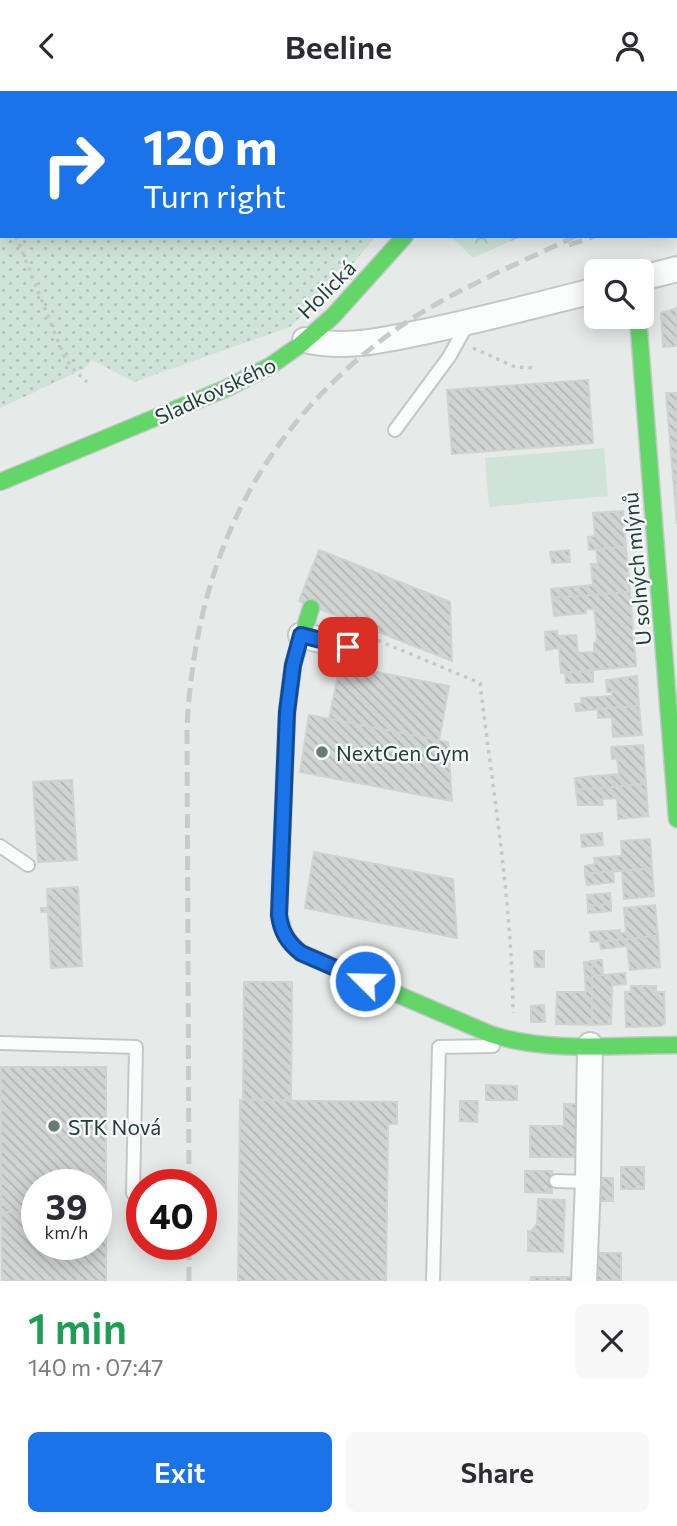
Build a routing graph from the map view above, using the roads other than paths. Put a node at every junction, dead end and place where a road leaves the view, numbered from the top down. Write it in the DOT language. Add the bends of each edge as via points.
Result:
graph roads {
  1 [pos="397,239"];
  2 [pos="677,269"];
  3 [pos="654,275"];
  4 [pos="584,294"];
  5 [pos="639,329"];
  6 [pos="463,332"];
  7 [pos="305,340"];
  8 [pos="395,430"];
  9 [pos="0,482"];
  10 [pos="311,608"];
  11 [pos="301,635"];
  12 [pos="353,640"];
  13 [pos="677,818"];
  14 [pos="0,846"];
  15 [pos="28,865"];
  16 [pos="514,1042"];
  17 [pos="0,1043"];
  18 [pos="590,1045"];
  19 [pos="677,1045"];
  20 [pos="134,1169"];
  21 [pos="556,1181"];
  22 [pos="589,1182"];
  23 [pos="433,1281"];
  24 [pos="584,1281"];
  1 -- 7 [label="street, Holická" via="354,292"];
  2 -- 3 [label="street"];
  4 -- 6 [label="street"];
  5 -- 13 [label="street, U solných mlýnů"];
  6 -- 7 [label="street" via="351,345"];
  6 -- 8 [label="lane"];
  7 -- 9 [label="street, Sladkovského" via="285,357 227,389"];
  10 -- 11 [label="street"];
  11 -- 12 [label="street"];
  11 -- 16 [label="street" via="290,685 285,745 279,898 284,935 309,957"];
  14 -- 15 [label="lane"];
  16 -- 18 [label="street"];
  16 -- 23 [label="lane" via="439,1047"];
  17 -- 20 [label="lane" via="136,1047"];
  18 -- 19 [label="street"];
  18 -- 22 [label="street"];
  21 -- 22 [label="lane"];
  22 -- 24 [label="street"];
}
